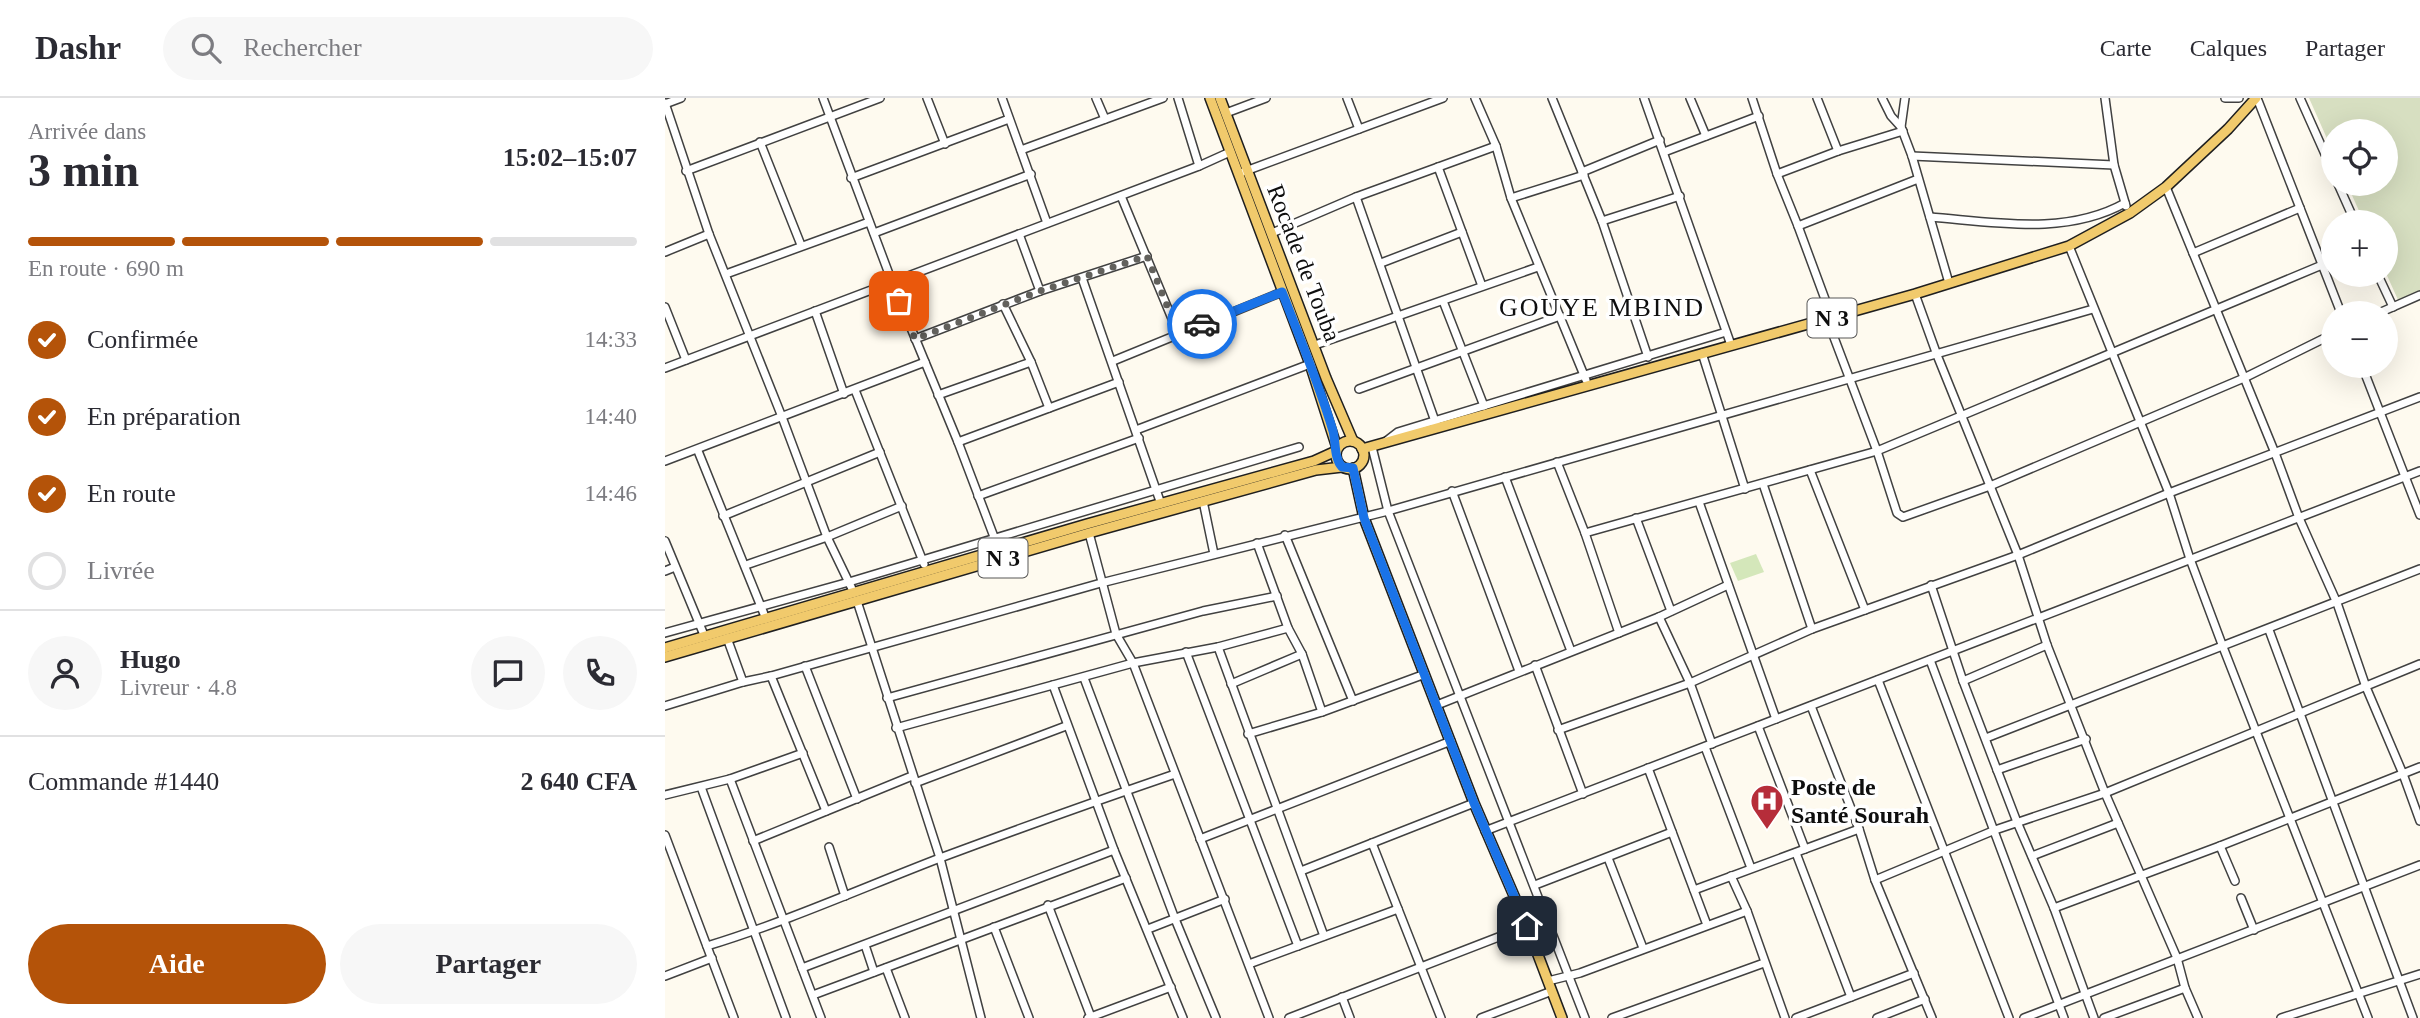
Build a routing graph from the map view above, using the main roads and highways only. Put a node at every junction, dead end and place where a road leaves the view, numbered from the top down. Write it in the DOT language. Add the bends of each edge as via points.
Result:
graph roads {
  1 [pos="1210,98"];
  2 [pos="1220,98"];
  3 [pos="2256,98"];
  4 [pos="1243,172"];
  5 [pos="1353,441"];
  6 [pos="1337,449"];
  7 [pos="1362,449"];
  8 [pos="1342,467"];
  9 [pos="1353,468"];
  10 [pos="855,597"];
  11 [pos="665,648"];
  12 [pos="665,657"];
  13 [pos="1562,1018"];
  1 -- 4 [label="main road, Rocade de Touba" via="1230,152"];
  2 -- 4 [label="main road, Rocade de Touba"];
  3 -- 7 [label="main road, N 3" via="2166,187 2130,213 2069,246 1915,295 1586,381"];
  4 -- 5 [label="main road, Rocade de Touba" via="1272,233"];
  4 -- 6 [label="main road, Rocade de Touba"];
  5 -- 6 [label="main road"];
  5 -- 7 [label="main road"];
  6 -- 8 [label="main road"];
  6 -- 10 [label="main road, N 3" via="1314,461 999,550"];
  7 -- 9 [label="main road" via="1362,461"];
  8 -- 9 [label="main road"];
  8 -- 10 [label="main road, N 3" via="1316,470"];
  9 -- 13 [label="main road" via="1364,518"];
  10 -- 11 [label="main road, N 3"];
  10 -- 12 [label="main road, N 3"];
}
